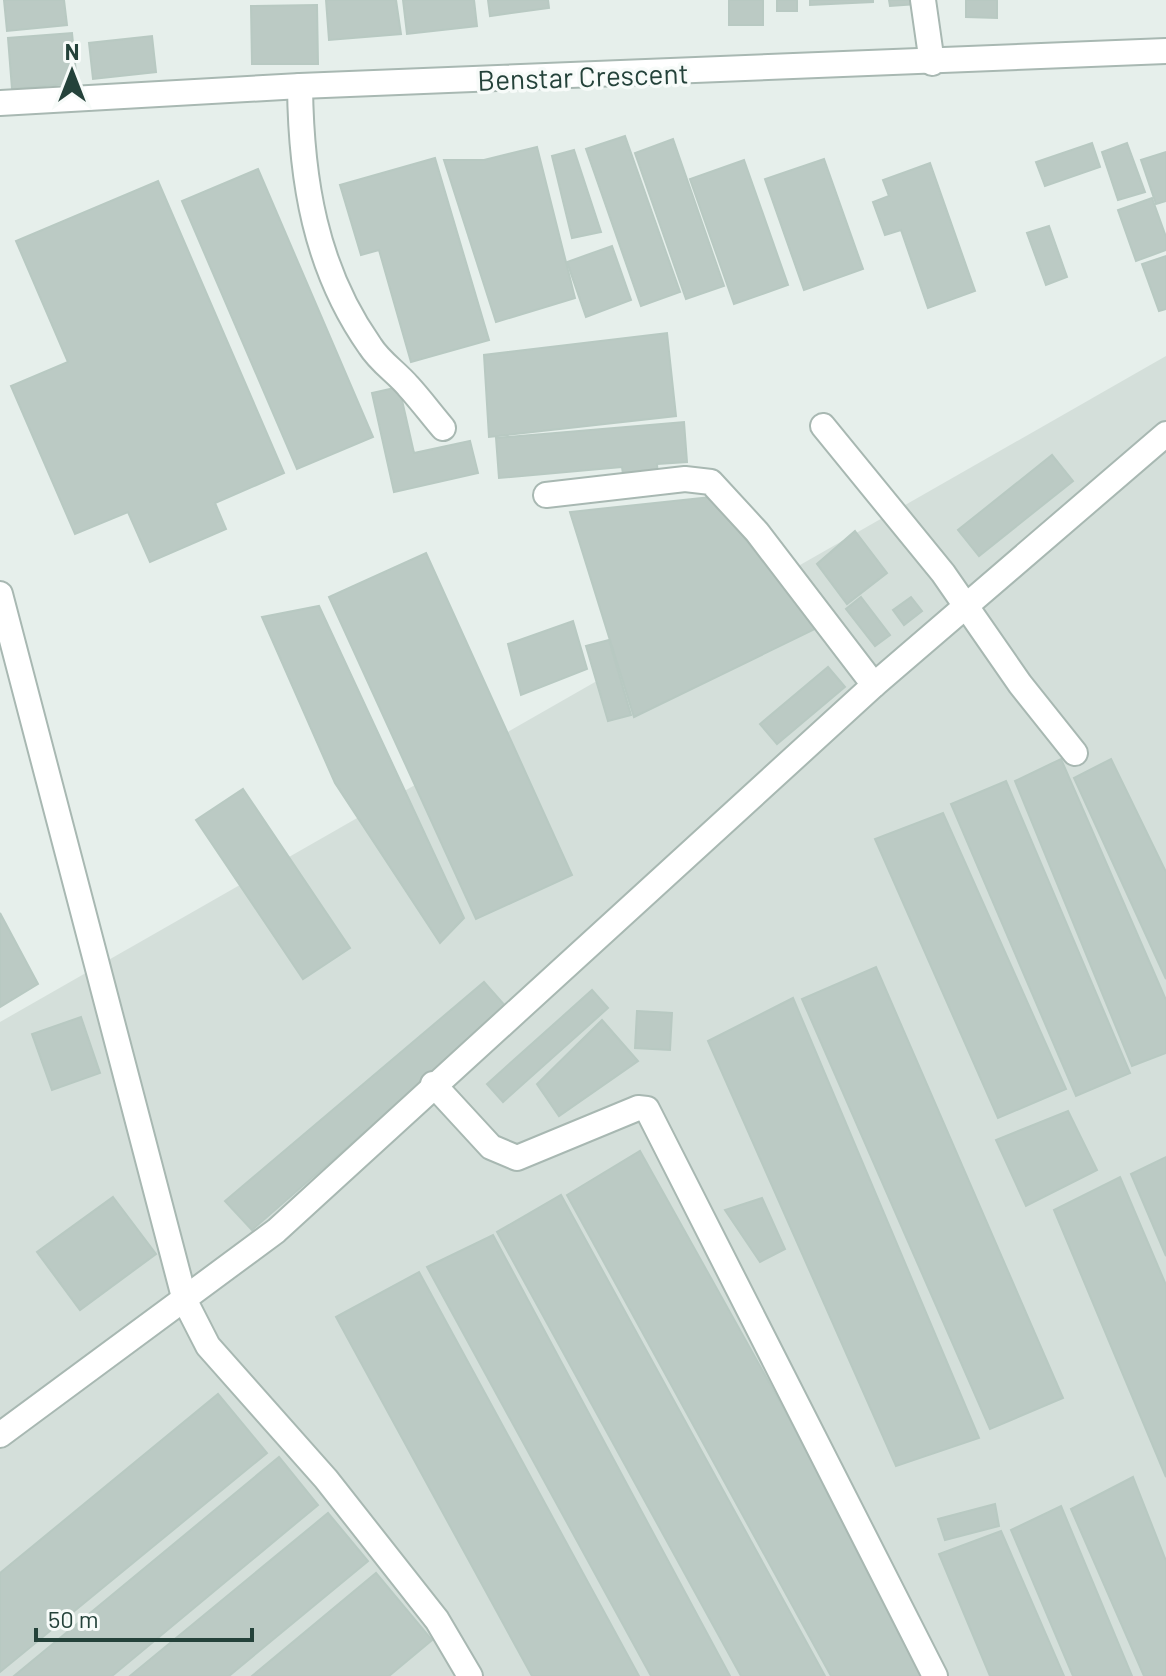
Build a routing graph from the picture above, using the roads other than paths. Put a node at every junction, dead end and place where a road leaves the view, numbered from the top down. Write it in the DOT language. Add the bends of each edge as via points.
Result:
graph roads {
  1 [pos="923,0"];
  2 [pos="1166,51"];
  3 [pos="932,63"];
  4 [pos="300,86"];
  5 [pos="0,103"];
  6 [pos="823,426"];
  7 [pos="443,428"];
  8 [pos="1166,434"];
  9 [pos="546,495"];
  10 [pos="0,594"];
  11 [pos="968,606"];
  12 [pos="874,685"];
  13 [pos="1075,753"];
  14 [pos="433,1084"];
  15 [pos="185,1301"];
  16 [pos="0,1435"];
  17 [pos="470,1676"];
  18 [pos="935,1676"];
  1 -- 3 [label="street"];
  2 -- 3 [label="street, Benstar Crescent"];
  3 -- 4 [label="street, Benstar Crescent"];
  4 -- 5 [label="street, Benstar Crescent"];
  4 -- 7 [label="street" via="301,140 318,243 339,296 371,348"];
  6 -- 11 [label="street"];
  8 -- 11 [label="street"];
  9 -- 12 [label="street" via="685,479 711,482 757,532"];
  10 -- 15 [label="street"];
  11 -- 12 [label="street"];
  11 -- 13 [label="street"];
  12 -- 14 [label="street"];
  14 -- 15 [label="street" via="276,1231"];
  14 -- 18 [label="street" via="491,1147 517,1158 638,1108 647,1109"];
  15 -- 16 [label="street"];
  15 -- 17 [label="street" via="208,1346 326,1479 437,1620"];
}
